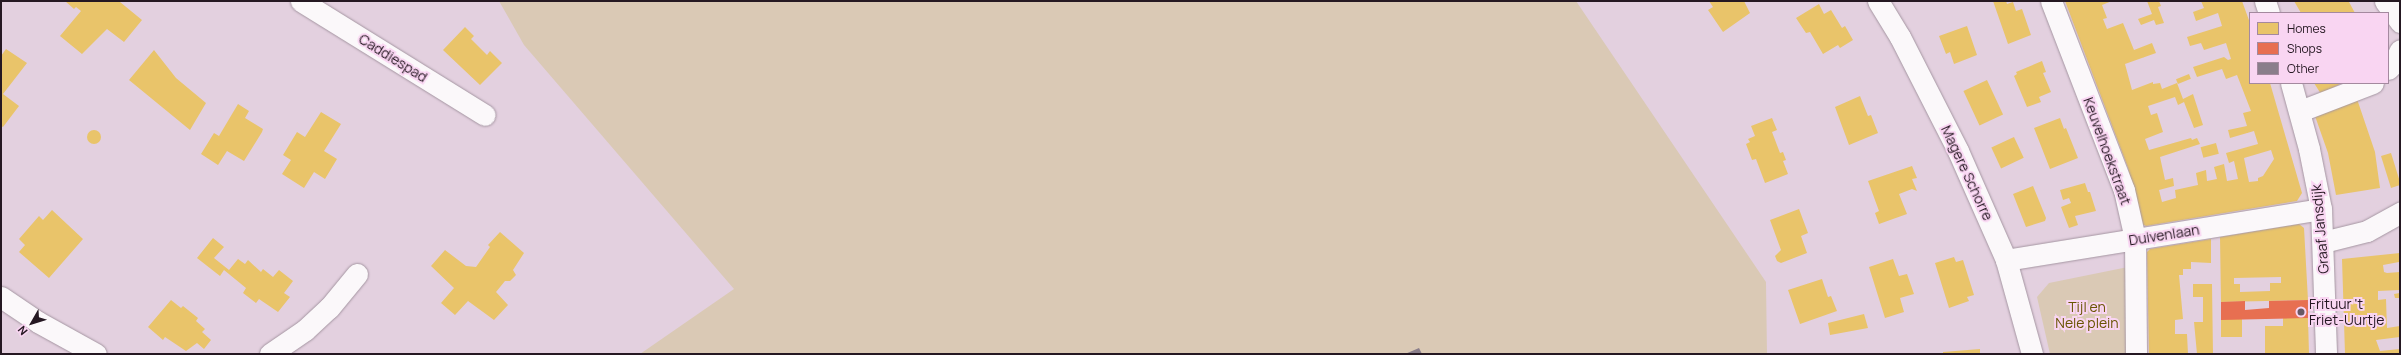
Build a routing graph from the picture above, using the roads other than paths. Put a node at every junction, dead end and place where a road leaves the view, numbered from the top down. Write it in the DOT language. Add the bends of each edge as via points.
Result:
graph roads {
  1 [pos="301,1"];
  2 [pos="1878,1"];
  3 [pos="2051,1"];
  4 [pos="2265,1"];
  5 [pos="2385,1"];
  6 [pos="2269,12"];
  7 [pos="2400,22"];
  8 [pos="2400,50"];
  9 [pos="2389,68"];
  10 [pos="2291,84"];
  11 [pos="2370,84"];
  12 [pos="2300,111"];
  13 [pos="485,115"];
  14 [pos="2321,210"];
  15 [pos="2400,213"];
  16 [pos="2135,239"];
  17 [pos="2323,242"];
  18 [pos="2006,260"];
  19 [pos="357,274"];
  20 [pos="1,297"];
  21 [pos="96,354"];
  22 [pos="270,354"];
  23 [pos="2032,354"];
  24 [pos="2136,354"];
  25 [pos="2326,354"];
  1 -- 13 [label="street, Caddiespad"];
  2 -- 18 [label="street, Magere Schorre" via="1900,37 1958,151"];
  3 -- 16 [label="street, Keuvelhoekstraat" via="2124,190"];
  4 -- 6 [label="street"];
  5 -- 7 [label="street"];
  8 -- 9 [label="street"];
  10 -- 12 [label="street, Graaf Jansdijk"];
  11 -- 12 [label="street"];
  12 -- 14 [label="street, Graaf Jansdijk"];
  14 -- 16 [label="street, Duivenlaan"];
  14 -- 17 [label="street, Graaf Jansdijk"];
  15 -- 17 [label="street" via="2367,231"];
  16 -- 18 [label="street, Duivenlaan"];
  16 -- 24 [label="street, Keuvelhoekstraat"];
  17 -- 25 [label="street, Graaf Jansdijk"];
  18 -- 23 [label="street, Magere Schorre"];
  19 -- 22 [label="street" via="330,308 305,330"];
  20 -- 21 [label="street" via="38,322"];
}
